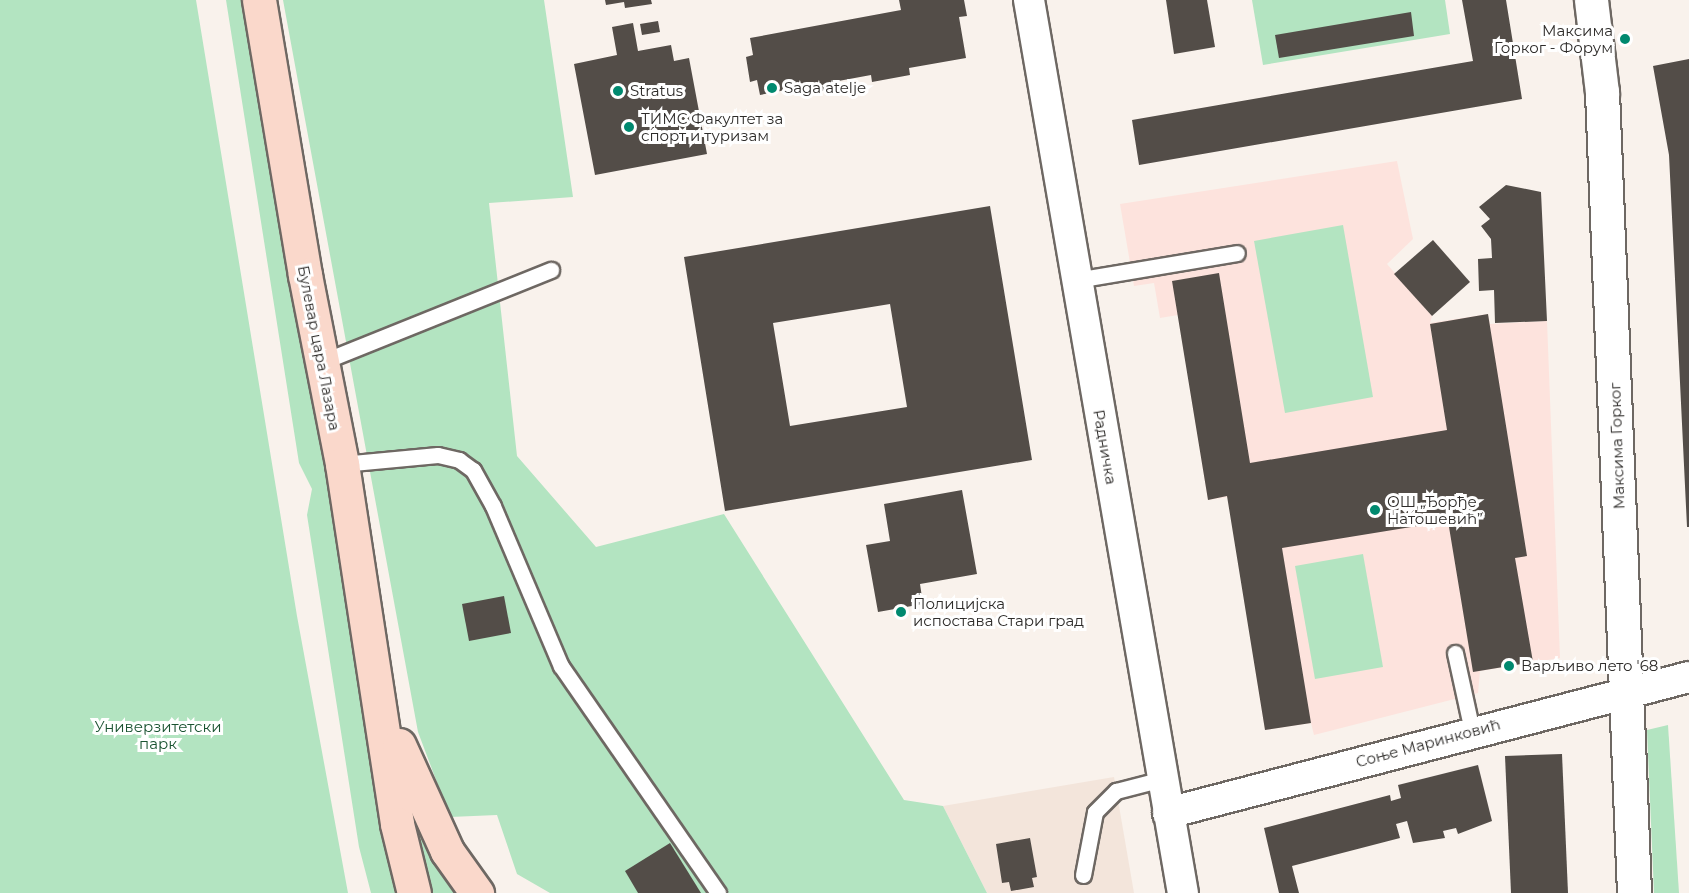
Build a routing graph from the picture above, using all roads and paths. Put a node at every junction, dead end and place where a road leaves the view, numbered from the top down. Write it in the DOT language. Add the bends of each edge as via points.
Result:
graph roads {
  1 [pos="259,0"];
  2 [pos="1029,0"];
  3 [pos="1591,0"];
  4 [pos="1237,254"];
  5 [pos="551,270"];
  6 [pos="1076,280"];
  7 [pos="322,362"];
  8 [pos="342,464"];
  9 [pos="1455,653"];
  10 [pos="1689,677"];
  11 [pos="1626,693"];
  12 [pos="380,696"];
  13 [pos="1472,731"];
  14 [pos="1162,779"];
  15 [pos="1167,813"];
  16 [pos="1083,875"];
  17 [pos="414,893"];
  18 [pos="477,893"];
  19 [pos="717,893"];
  20 [pos="1183,893"];
  21 [pos="1634,893"];
  1 -- 7 [label="main road, Булевар цара Лазара"];
  2 -- 6 [label="street, Радничка"];
  3 -- 11 [label="street, Максима Горког" via="1602,92"];
  4 -- 6 [label="lane"];
  5 -- 7 [label="lane"];
  6 -- 14 [label="street, Радничка"];
  7 -- 8 [label="main road, Булевар цара Лазара"];
  8 -- 12 [label="main road, Булевар цара Лазара"];
  8 -- 19 [label="lane" via="438,454 459,460 473,470 493,506 561,666"];
  9 -- 13 [label="lane"];
  10 -- 11 [label="street, Соње Маринковић"];
  11 -- 13 [label="street, Соње Маринковић"];
  11 -- 21 [label="street, Максима Горког"];
  12 -- 17 [label="main road, Булевар цара Лазара" via="398,824"];
  12 -- 18 [label="main road, Булевар цара Лазара" via="438,834"];
  13 -- 15 [label="street, Соње Маринковић"];
  14 -- 15 [label="street, Радничка"];
  14 -- 16 [label="lane" via="1116,791 1095,812"];
  15 -- 20 [label="street, Радничка"];
}
